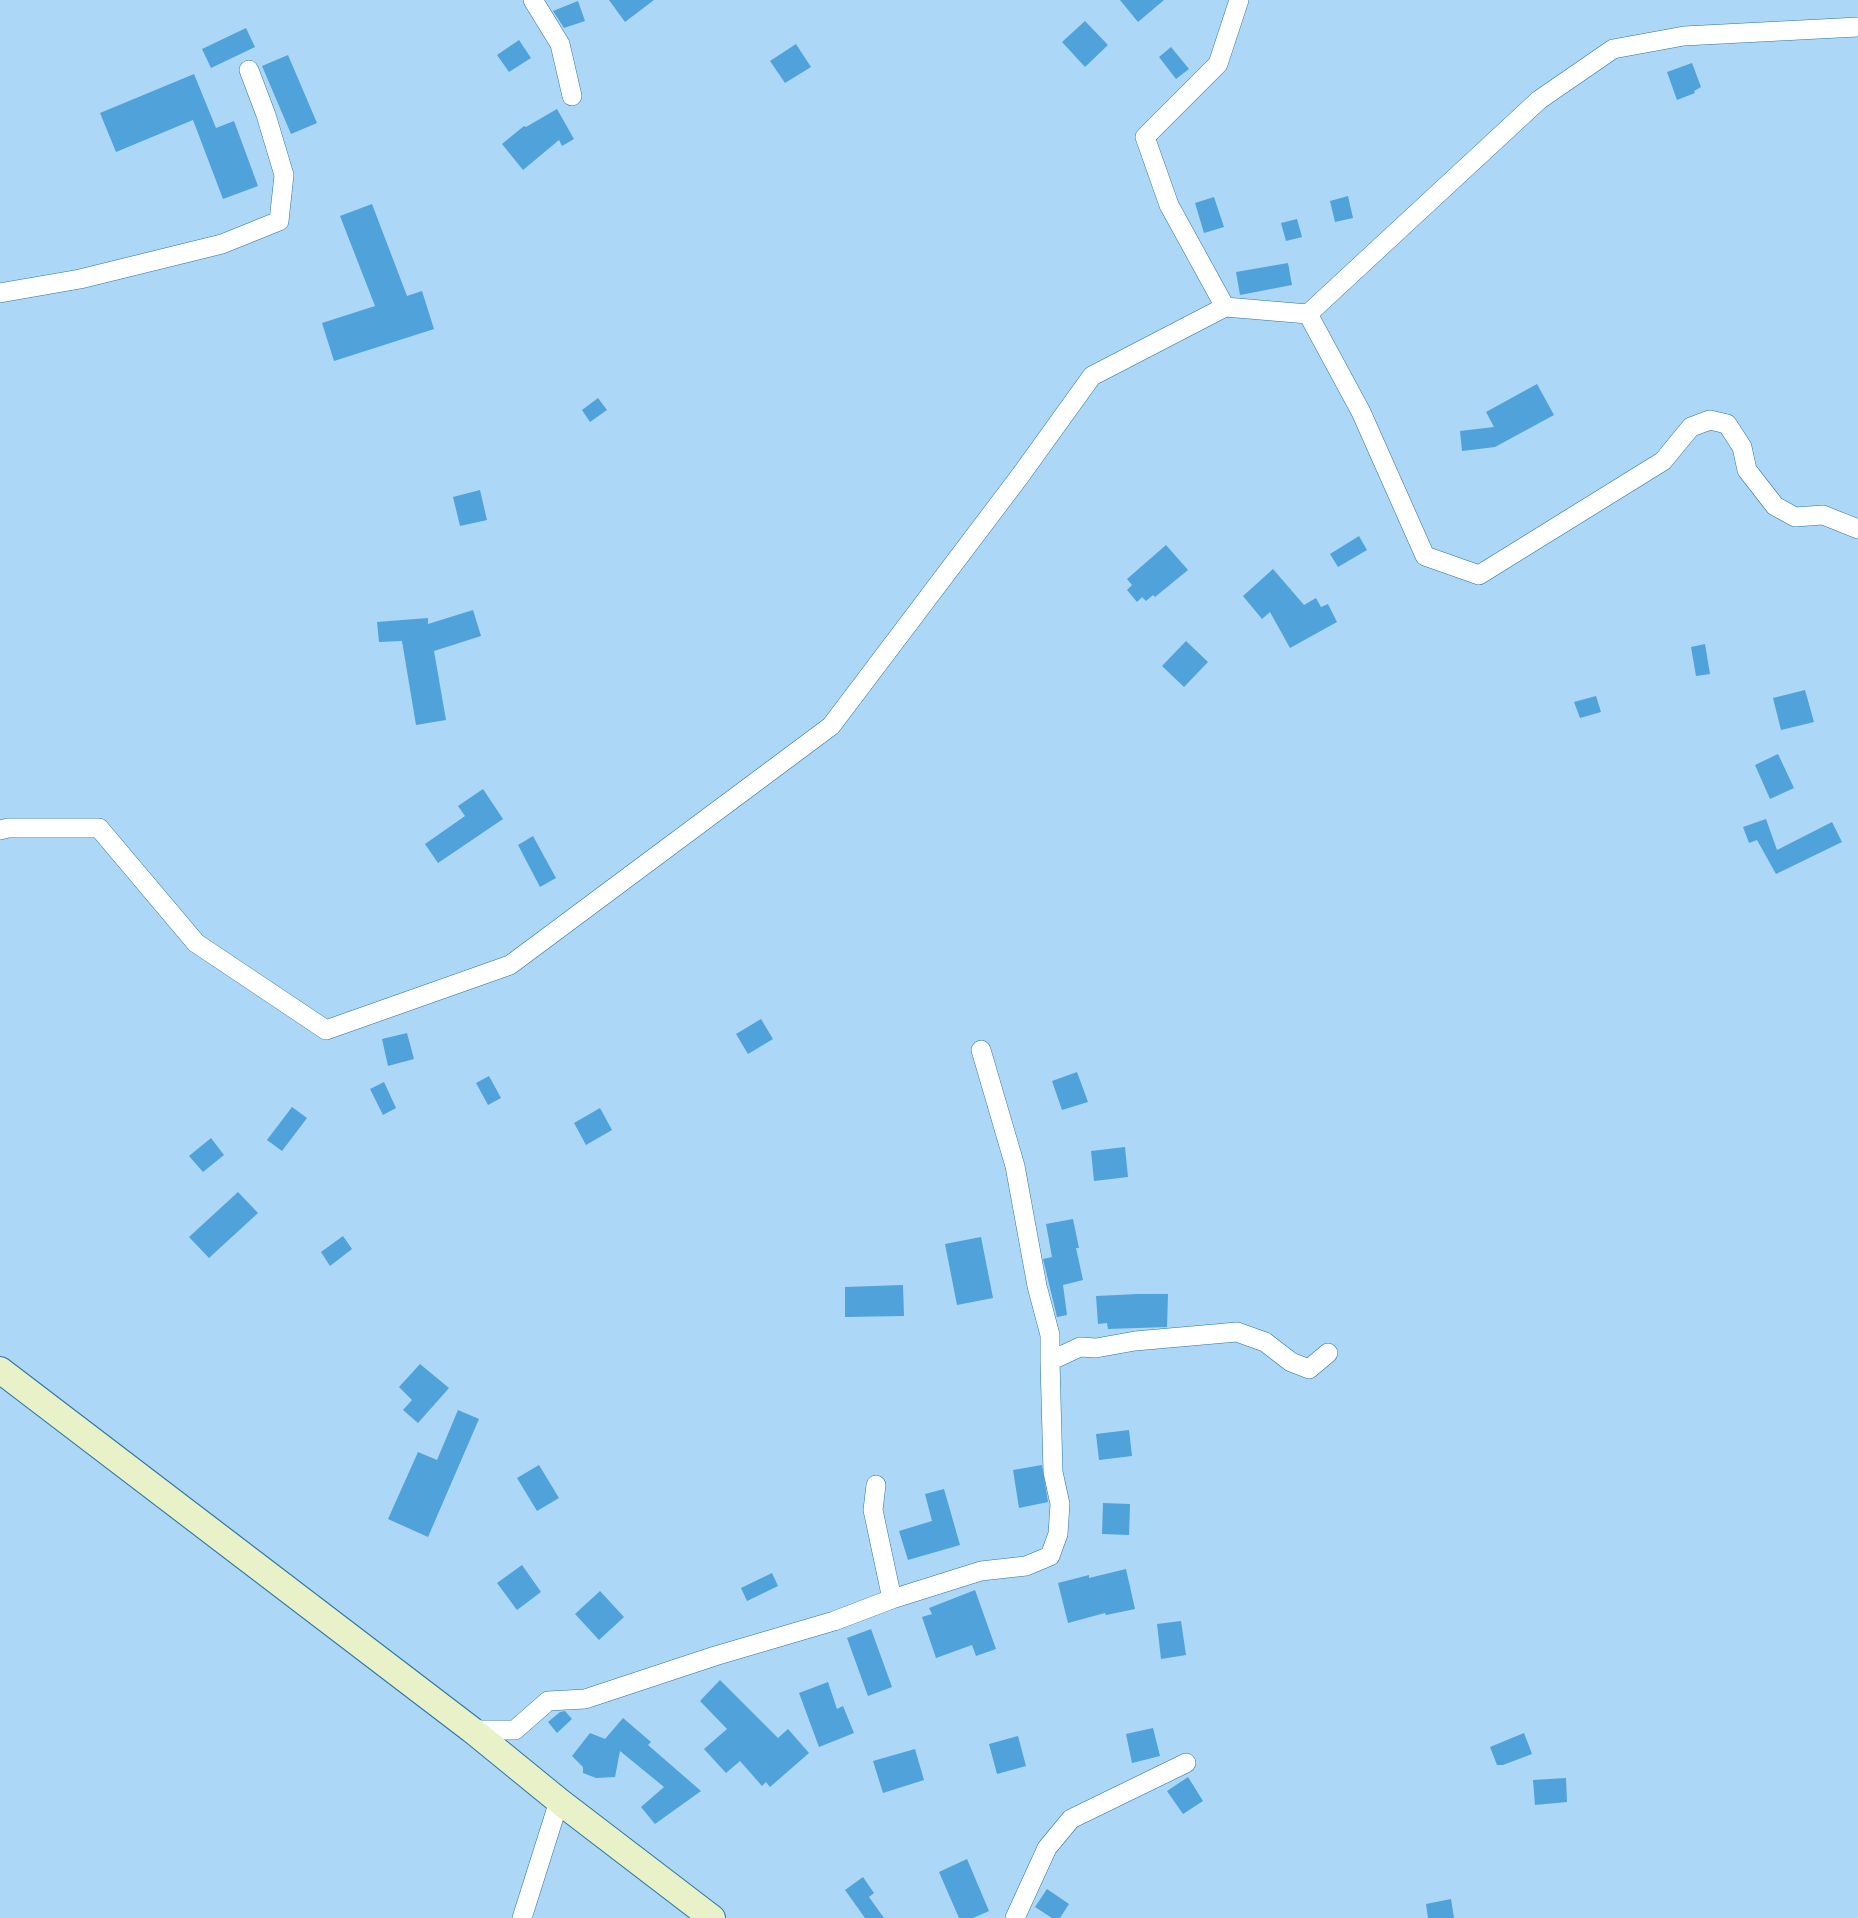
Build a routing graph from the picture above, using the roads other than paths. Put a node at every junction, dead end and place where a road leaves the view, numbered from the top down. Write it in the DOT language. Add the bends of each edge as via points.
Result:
graph roads {
  1 [pos="533,0"];
  2 [pos="1239,0"];
  3 [pos="1858,27"];
  4 [pos="249,70"];
  5 [pos="572,96"];
  6 [pos="0,293"];
  7 [pos="1225,307"];
  8 [pos="1308,314"];
  9 [pos="1858,529"];
  10 [pos="0,830"];
  11 [pos="981,1050"];
  12 [pos="1328,1353"];
  13 [pos="1050,1361"];
  14 [pos="0,1370"];
  15 [pos="876,1485"];
  16 [pos="892,1599"];
  17 [pos="472,1730"];
  18 [pos="1186,1763"];
  19 [pos="559,1801"];
  20 [pos="522,1918"];
  21 [pos="712,1918"];
  22 [pos="1015,1918"];
  1 -- 5 [label="street" via="560,44"];
  2 -- 7 [label="street" via="1218,64 1145,137 1169,205"];
  3 -- 8 [label="street" via="1684,36 1613,49 1539,100"];
  4 -- 6 [label="street" via="284,175 278,221 222,244 80,280"];
  7 -- 8 [label="street"];
  7 -- 10 [label="street" via="1092,376 831,726 510,965 326,1030 196,943 99,828"];
  8 -- 9 [label="street" via="1361,412 1425,556 1479,574 1664,461 1691,427 1710,420 1727,424 1742,447 1747,470 1775,506 1795,517 1823,515"];
  11 -- 13 [label="street" via="1015,1166 1037,1286 1050,1335"];
  12 -- 13 [label="street" via="1309,1369 1292,1362 1265,1342 1237,1332 1135,1341 1096,1348 1080,1347"];
  13 -- 16 [label="street" via="1054,1472 1060,1504 1058,1534 1050,1556 1026,1566 981,1571"];
  14 -- 17 [label="main road"];
  15 -- 16 [label="street" via="873,1510"];
  16 -- 17 [label="street" via="834,1621 585,1698 548,1701 515,1730"];
  17 -- 19 [label="main road"];
  18 -- 22 [label="street" via="1071,1819 1047,1848"];
  19 -- 20 [label="street"];
  19 -- 21 [label="main road"];
}
